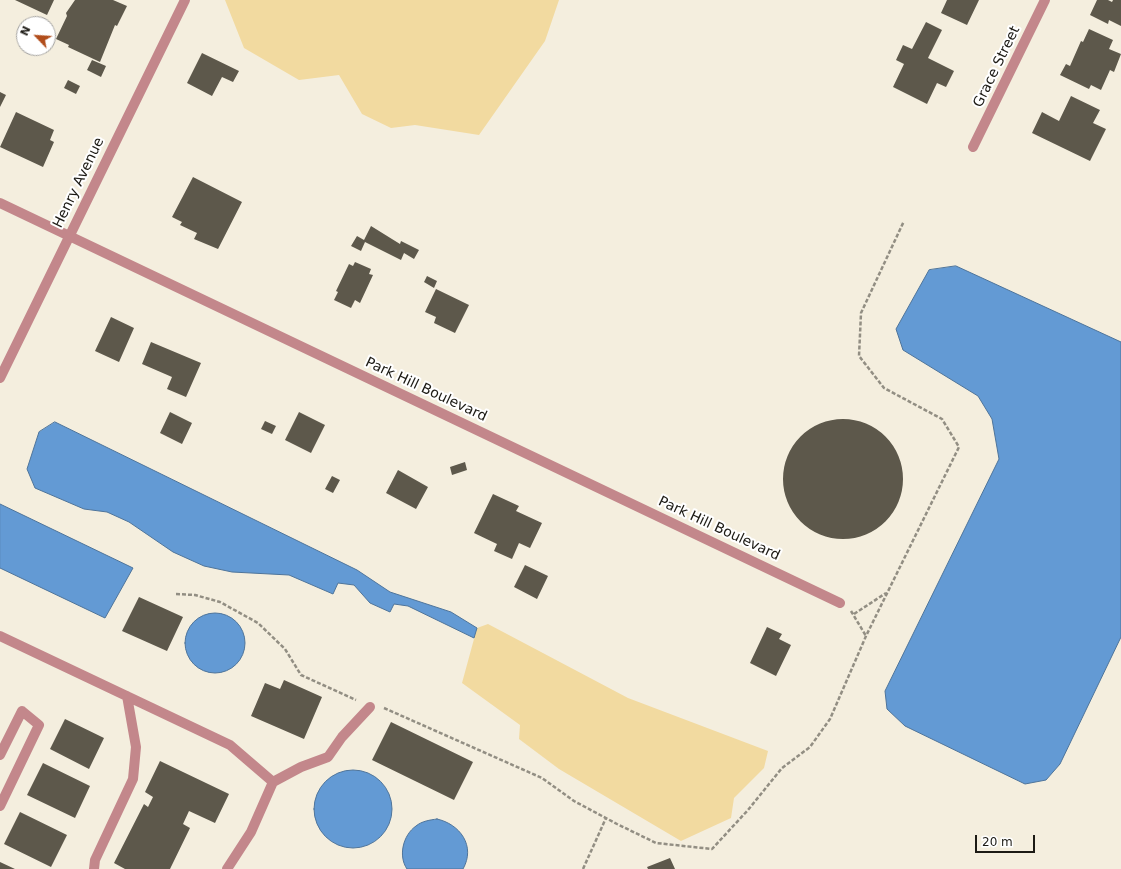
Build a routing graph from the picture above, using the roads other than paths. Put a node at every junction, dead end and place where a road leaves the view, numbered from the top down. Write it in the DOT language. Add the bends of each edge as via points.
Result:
graph roads {
  1 [pos="184,0"];
  2 [pos="1045,0"];
  3 [pos="973,147"];
  4 [pos="0,203"];
  5 [pos="69,235"];
  6 [pos="0,378"];
  7 [pos="840,602"];
  8 [pos="0,636"];
  9 [pos="127,696"];
  10 [pos="370,707"];
  11 [pos="0,756"];
  12 [pos="273,782"];
  13 [pos="0,806"];
  14 [pos="94,869"];
  15 [pos="227,869"];
  1 -- 5 [label="street, Henry Avenue"];
  2 -- 3 [label="street, Grace Street"];
  4 -- 5 [label="street, Park Hill Boulevard"];
  5 -- 6 [label="street, Henry Avenue"];
  5 -- 7 [label="street, Park Hill Boulevard"];
  8 -- 9 [label="street"];
  9 -- 12 [label="street" via="230,745"];
  9 -- 14 [label="street" via="136,747 133,779 95,860"];
  10 -- 12 [label="street" via="342,737 328,757"];
  11 -- 13 [label="street" via="22,711 39,725"];
  12 -- 15 [label="street" via="251,832"];
}
